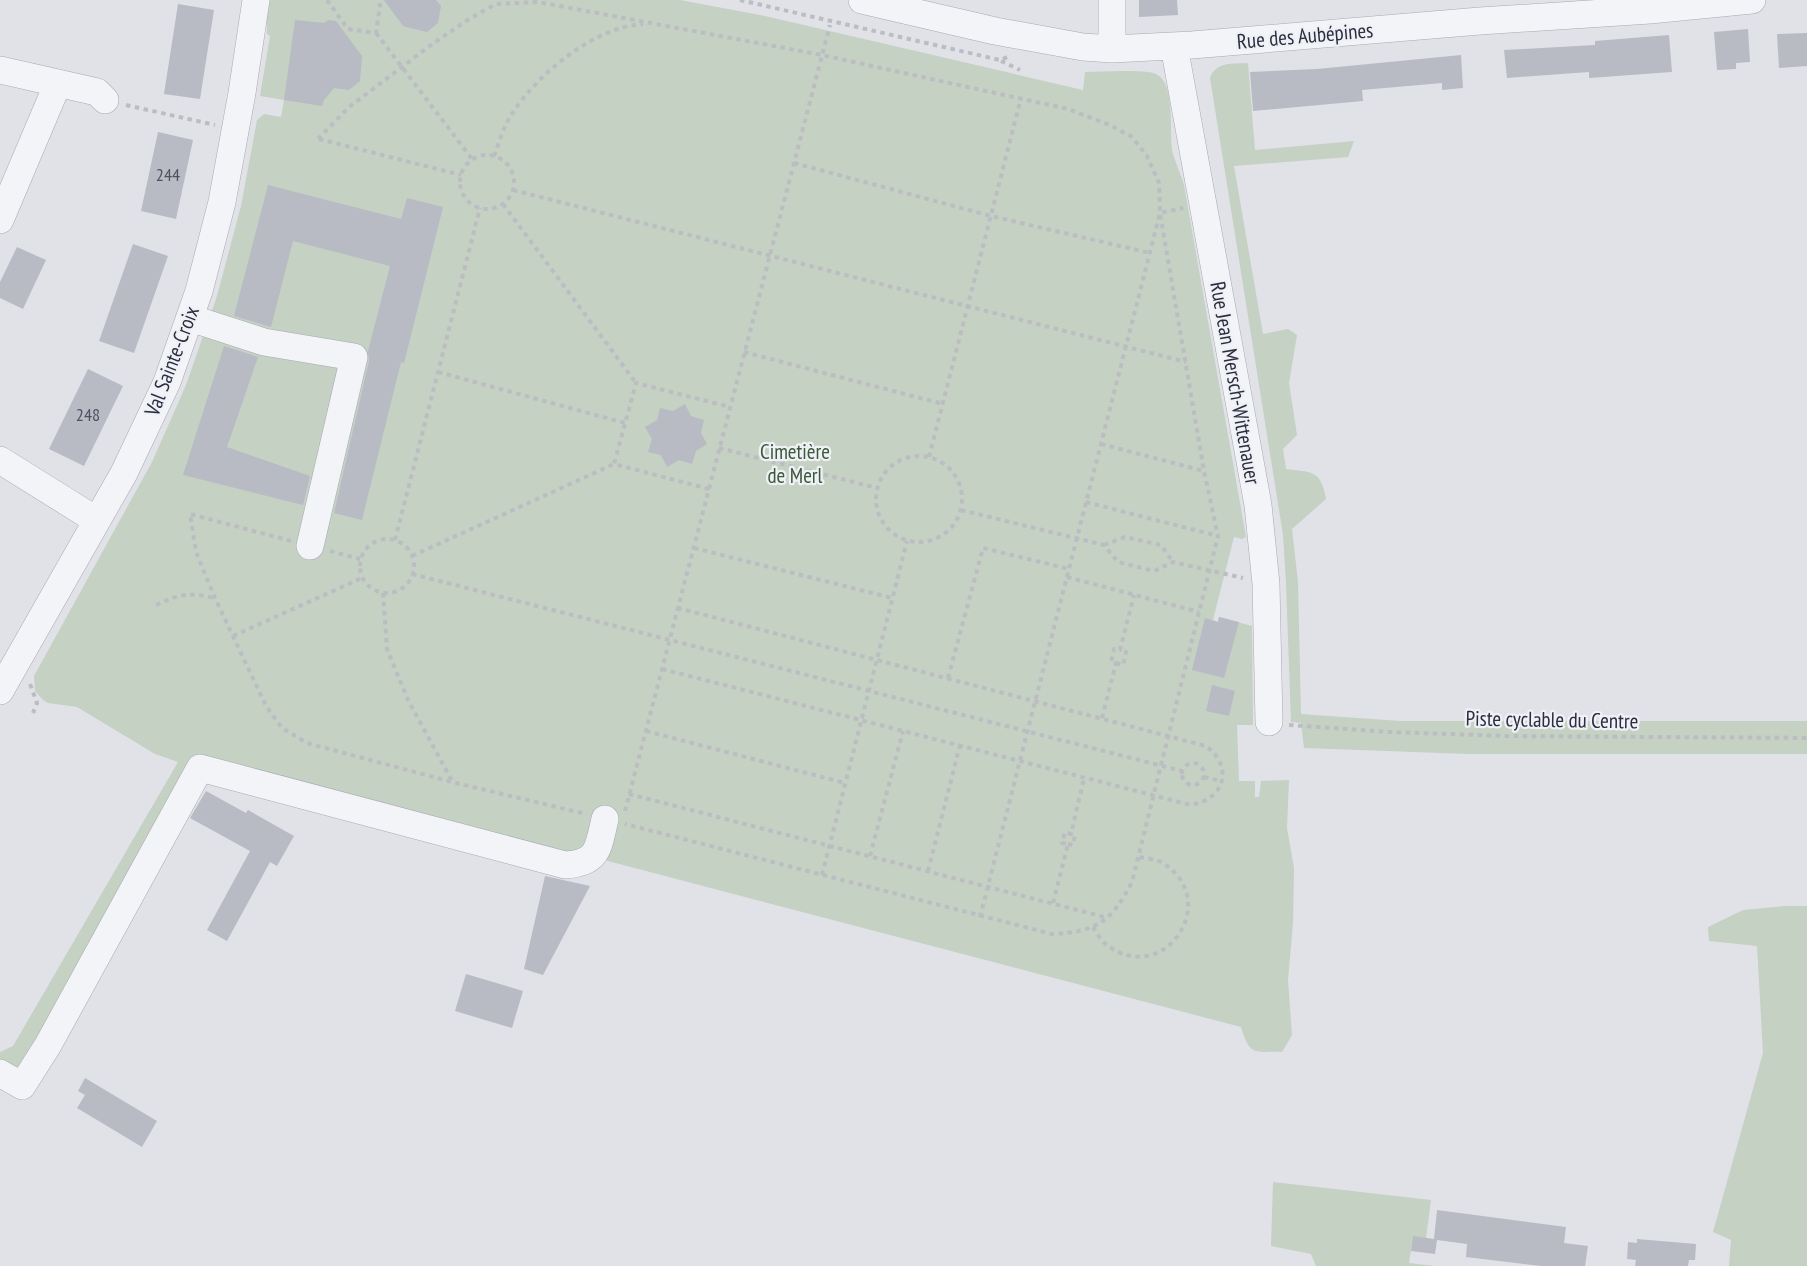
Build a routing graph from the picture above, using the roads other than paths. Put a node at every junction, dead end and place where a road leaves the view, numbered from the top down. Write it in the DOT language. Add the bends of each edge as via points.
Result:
graph roads {
  1 [pos="256,0"];
  2 [pos="862,0"];
  3 [pos="1112,0"];
  4 [pos="1752,0"];
  5 [pos="1480,11"];
  6 [pos="1174,46"];
  7 [pos="1112,49"];
  8 [pos="0,70"];
  9 [pos="58,83"];
  10 [pos="105,100"];
  11 [pos="0,220"];
  12 [pos="190,318"];
  13 [pos="0,460"];
  14 [pos="96,520"];
  15 [pos="310,546"];
  16 [pos="0,691"];
  17 [pos="1269,722"];
  18 [pos="605,819"];
  19 [pos="0,1073"];
  1 -- 12 [label="street, Val Sainte-Croix" via="222,202"];
  2 -- 7 [label="street, Rue des Aubépines" via="995,32"];
  3 -- 7 [label="street"];
  4 -- 5 [label="street, Rue des Aubépines" via="1650,10"];
  5 -- 6 [label="street, Rue des Aubépines"];
  6 -- 7 [label="street, Rue des Aubépines"];
  6 -- 17 [label="street, Rue Jean Mersch-Wittenauer" via="1258,505 1266,584"];
  8 -- 9 [label="street"];
  9 -- 10 [label="street" via="97,92"];
  9 -- 11 [label="street"];
  12 -- 14 [label="street, Val Sainte-Croix" via="167,382 124,473"];
  12 -- 15 [label="street" via="264,342 354,357"];
  13 -- 14 [label="street"];
  14 -- 16 [label="street, Val Sainte-Croix"];
  18 -- 19 [label="street" via="596,852 582,864 565,865 200,768 22,1086"];
}
